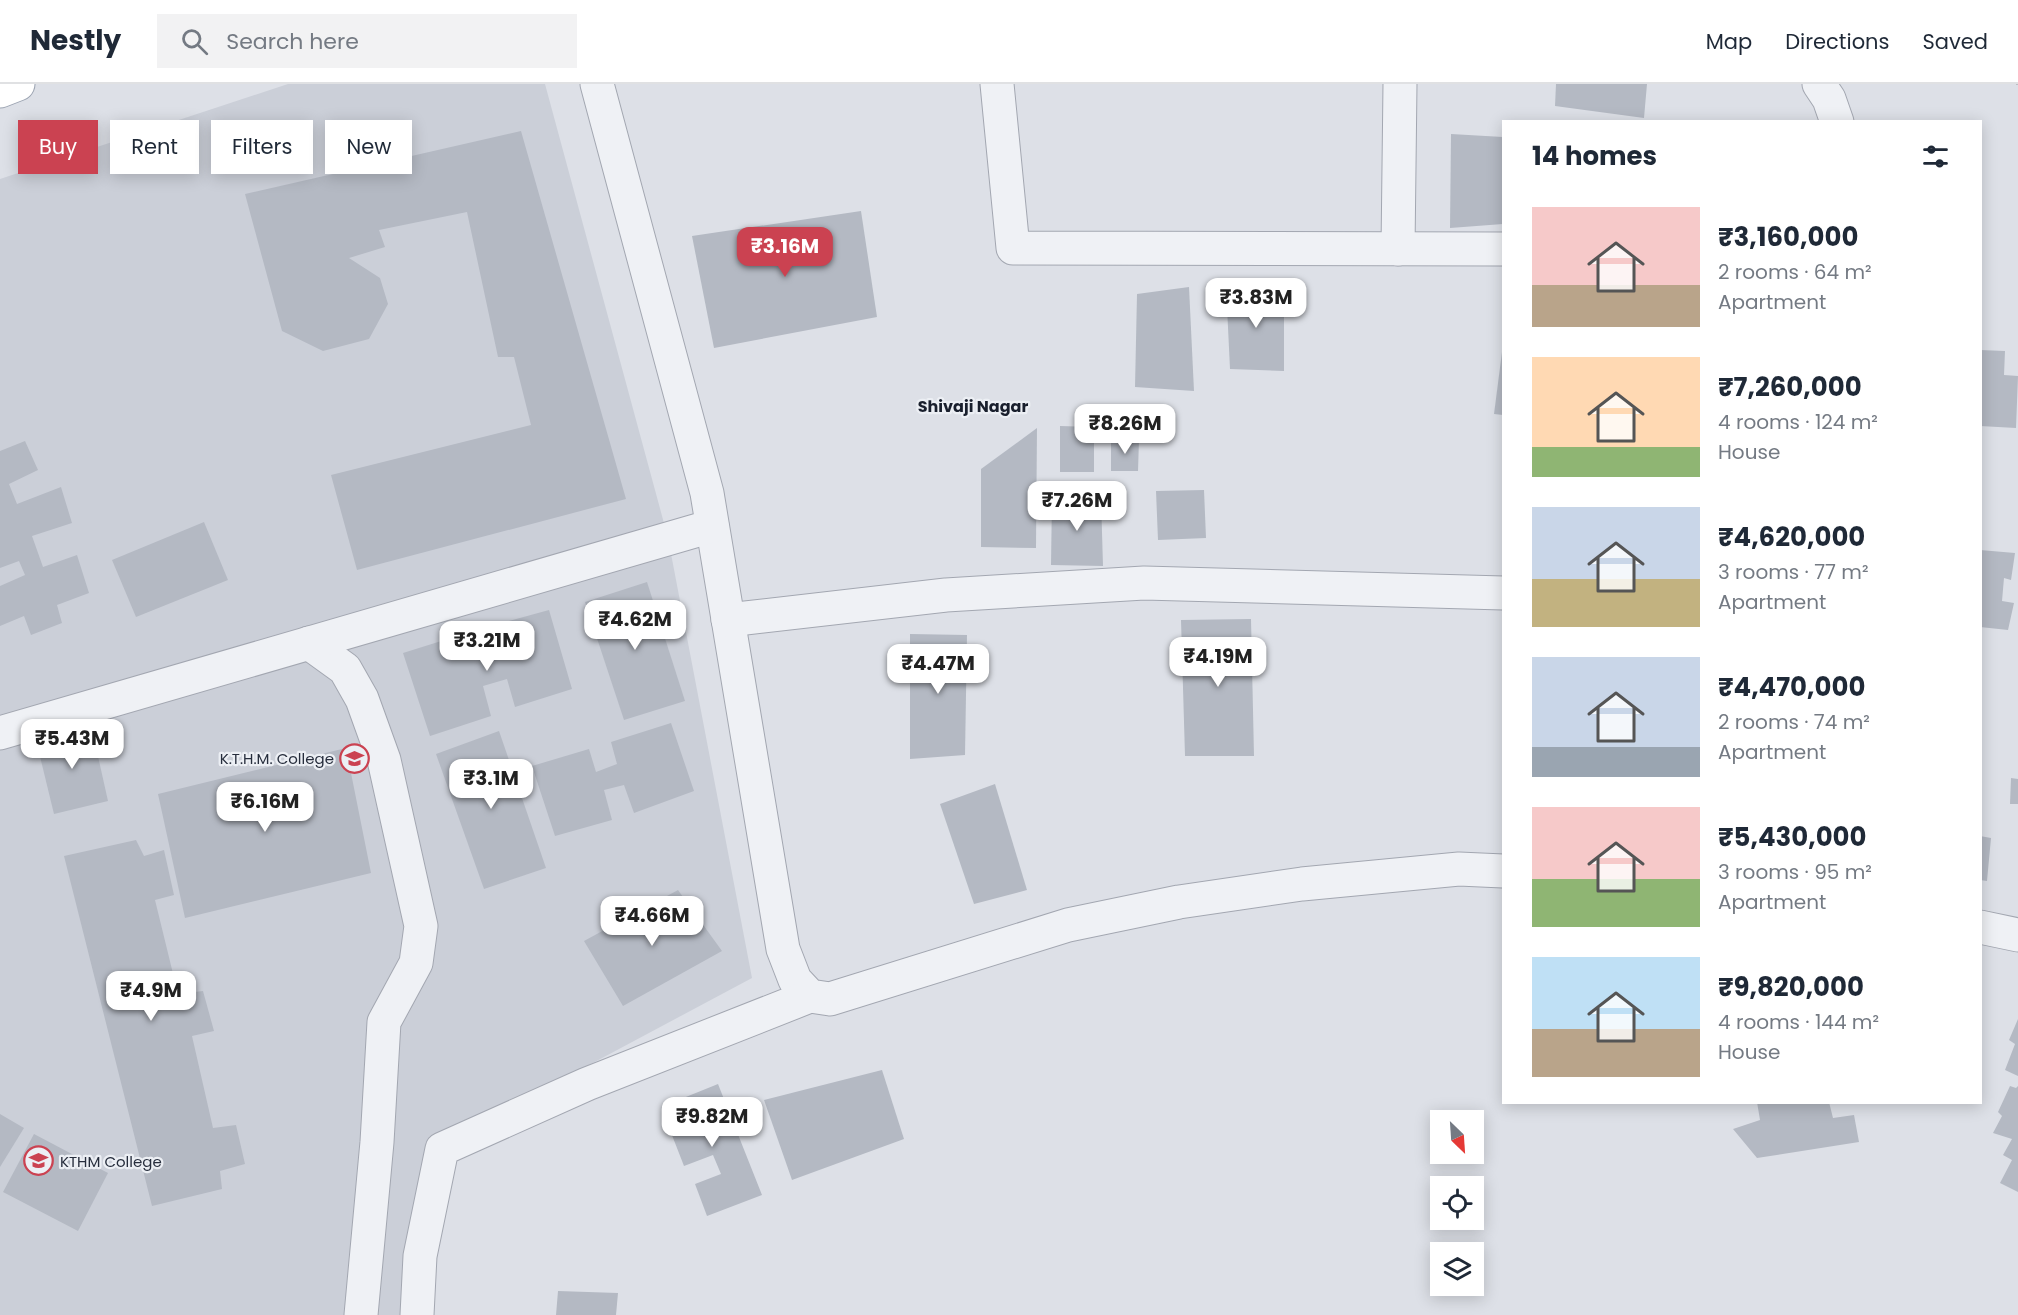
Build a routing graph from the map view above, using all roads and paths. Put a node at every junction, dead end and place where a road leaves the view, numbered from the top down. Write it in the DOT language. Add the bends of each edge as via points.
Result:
graph roads {
  1 [pos="18,84"];
  2 [pos="597,84"];
  3 [pos="997,84"];
  4 [pos="1400,84"];
  5 [pos="1819,84"];
  6 [pos="0,91"];
  7 [pos="1836,120"];
  8 [pos="1398,249"];
  9 [pos="1502,249"];
  10 [pos="712,526"];
  11 [pos="1502,593"];
  12 [pos="728,620"];
  13 [pos="309,643"];
  14 [pos="0,733"];
  15 [pos="1502,871"];
  16 [pos="1982,927"];
  17 [pos="2018,935"];
  18 [pos="810,996"];
  19 [pos="361,1315"];
  20 [pos="417,1315"];
  1 -- 6 [label="main road"];
  2 -- 10 [label="street" via="707,493"];
  3 -- 8 [label="street" via="1013,248"];
  4 -- 8 [label="street"];
  5 -- 7 [label="street"];
  8 -- 9 [label="street"];
  10 -- 12 [label="street"];
  10 -- 13 [label="street"];
  11 -- 12 [label="street" via="1144,583 946,594"];
  12 -- 18 [label="street" via="783,949 795,980"];
  13 -- 14 [label="street"];
  13 -- 19 [label="street" via="345,669 362,699 384,760 421,926 416,963 384,1022"];
  15 -- 18 [label="street" via="1448,870 1302,884 1179,902 1068,925 830,999"];
  16 -- 17 [label="street"];
  18 -- 20 [label="street" via="587,1084 442,1149 420,1256"];
}
